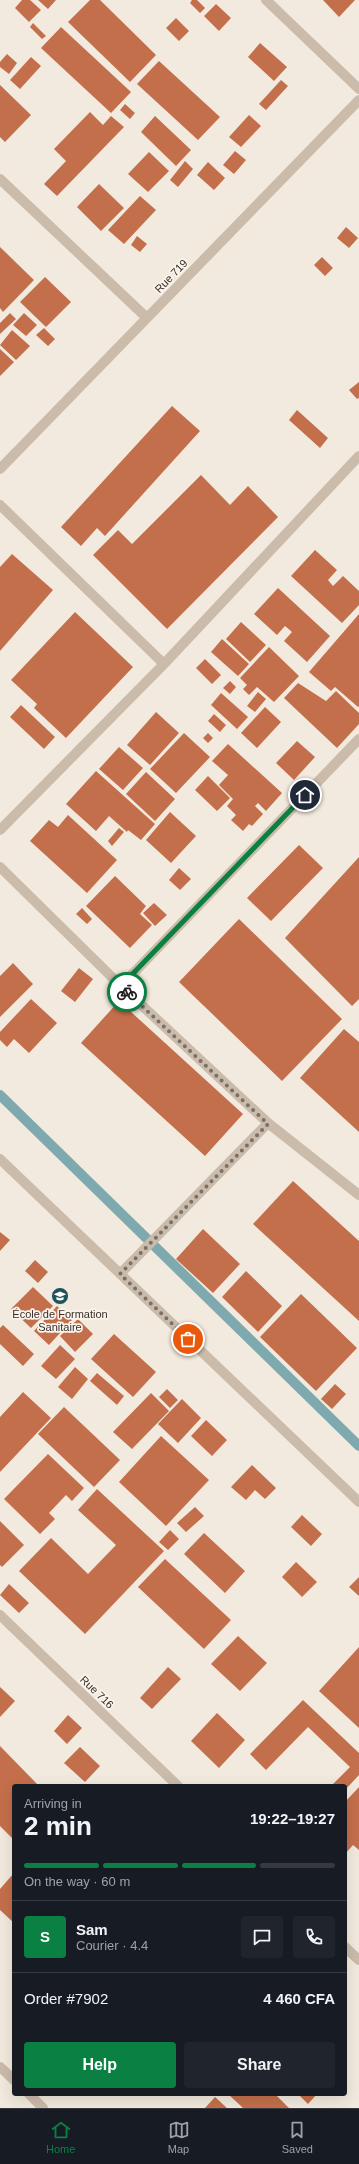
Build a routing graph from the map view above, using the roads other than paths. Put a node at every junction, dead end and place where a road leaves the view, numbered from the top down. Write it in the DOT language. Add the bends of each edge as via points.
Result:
graph roads {
  1 [pos="266,0"];
  2 [pos="359,89"];
  3 [pos="359,100"];
  4 [pos="0,179"];
  5 [pos="146,318"];
  6 [pos="359,456"];
  7 [pos="0,469"];
  8 [pos="0,505"];
  9 [pos="164,664"];
  10 [pos="359,739"];
  11 [pos="0,830"];
  12 [pos="0,867"];
  13 [pos="121,986"];
  14 [pos="268,1124"];
  15 [pos="0,1159"];
  16 [pos="359,1195"];
  17 [pos="120,1274"];
  18 [pos="359,1502"];
  19 [pos="0,1615"];
  20 [pos="176,1784"];
  21 [pos="347,1949"];
  22 [pos="359,1960"];
  23 [pos="0,2067"];
  24 [pos="12,2078"];
  25 [pos="31,2096"];
  26 [pos="43,2108"];
  1 -- 2 [label="street"];
  3 -- 5 [label="street, Rue 719"];
  4 -- 5 [label="street"];
  5 -- 7 [label="street, Rue 719"];
  6 -- 9 [label="street"];
  8 -- 9 [label="street"];
  9 -- 11 [label="street"];
  10 -- 13 [label="street"];
  12 -- 13 [label="street"];
  13 -- 14 [label="street"];
  14 -- 16 [label="street"];
  14 -- 17 [label="street"];
  15 -- 17 [label="street"];
  17 -- 18 [label="street"];
  19 -- 20 [label="street, Rue 716"];
  21 -- 22 [label="street"];
  23 -- 24 [label="street"];
  25 -- 26 [label="street"];
}
